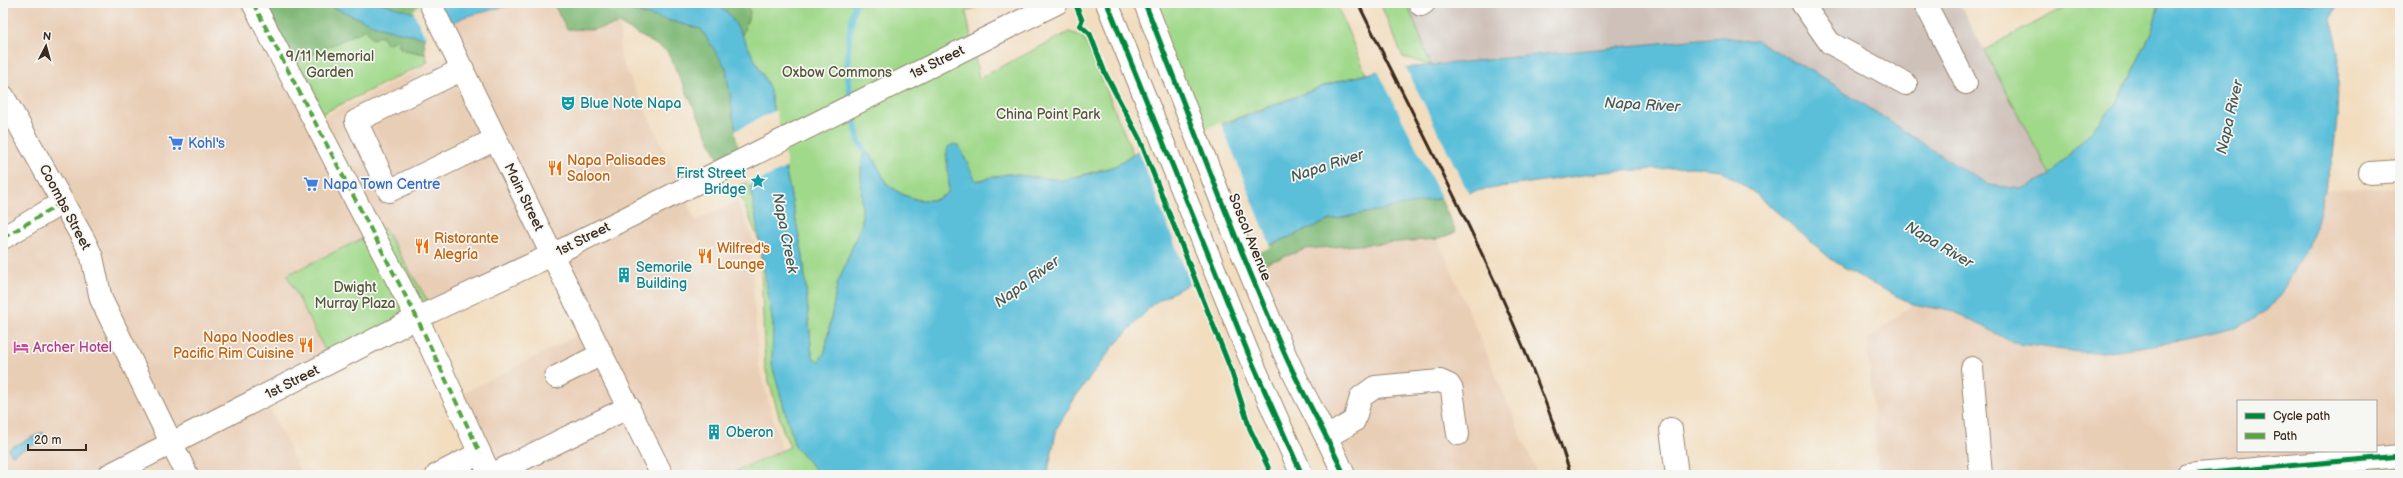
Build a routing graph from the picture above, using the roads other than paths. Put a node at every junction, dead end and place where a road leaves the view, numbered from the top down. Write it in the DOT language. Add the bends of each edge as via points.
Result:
graph roads {
  1 [pos="253,3"];
  2 [pos="430,3"];
  3 [pos="1107,3"];
  4 [pos="1145,3"];
  5 [pos="1802,3"];
  6 [pos="1925,3"];
  7 [pos="1048,8"];
  8 [pos="463,70"];
  9 [pos="1966,83"];
  10 [pos="1906,84"];
  11 [pos="3,96"];
  12 [pos="496,139"];
  13 [pos="2400,171"];
  14 [pos="2370,173"];
  15 [pos="63,202"];
  16 [pos="3,238"];
  17 [pos="552,255"];
  18 [pos="417,318"];
  19 [pos="602,354"];
  20 [pos="1972,368"];
  21 [pos="556,377"];
  22 [pos="629,407"];
  23 [pos="1671,429"];
  24 [pos="1458,434"];
  25 [pos="1327,436"];
  26 [pos="170,443"];
  27 [pos="480,453"];
  28 [pos="2400,456"];
  29 [pos="110,475"];
  30 [pos="186,475"];
  31 [pos="437,475"];
  32 [pos="491,475"];
  33 [pos="662,475"];
  34 [pos="1302,475"];
  35 [pos="1344,475"];
  36 [pos="1677,475"];
  37 [pos="1981,475"];
  38 [pos="2187,475"];
  1 -- 18 [label="main road"];
  2 -- 8 [label="main road, Main Street"];
  3 -- 34 [label="main road" via="1218,280"];
  4 -- 25 [label="main road, Soscol Avenue" via="1250,269 1290,364"];
  5 -- 10 [label="main road" via="1830,43"];
  6 -- 9 [label="main road"];
  7 -- 17 [label="main road, 1st Street"];
  8 -- 12 [label="main road, Main Street"];
  8 -- 12 [label="main road" via="356,122 389,191"];
  11 -- 15 [label="main road, Coombs Street"];
  12 -- 17 [label="main road, Main Street"];
  13 -- 14 [label="main road"];
  15 -- 16 [label="main road"];
  15 -- 26 [label="main road, Coombs Street" via="92,257 100,299"];
  17 -- 18 [label="main road, 1st Street"];
  17 -- 19 [label="main road, Main Street"];
  18 -- 26 [label="main road, 1st Street"];
  18 -- 27 [label="main road"];
  19 -- 21 [label="main road"];
  19 -- 22 [label="main road, Main Street"];
  20 -- 37 [label="main road"];
  22 -- 32 [label="main road"];
  22 -- 33 [label="main road, Main Street"];
  23 -- 36 [label="main road"];
  24 -- 25 [label="main road" via="1452,390 1449,385 1440,381 1375,387 1361,397 1354,421"];
  25 -- 35 [label="main road, Soscol Avenue"];
  26 -- 29 [label="main road, 1st Street"];
  26 -- 30 [label="main road, Coombs Street"];
  27 -- 31 [label="main road"];
  27 -- 32 [label="main road"];
  28 -- 38 [label="main road"];
}
